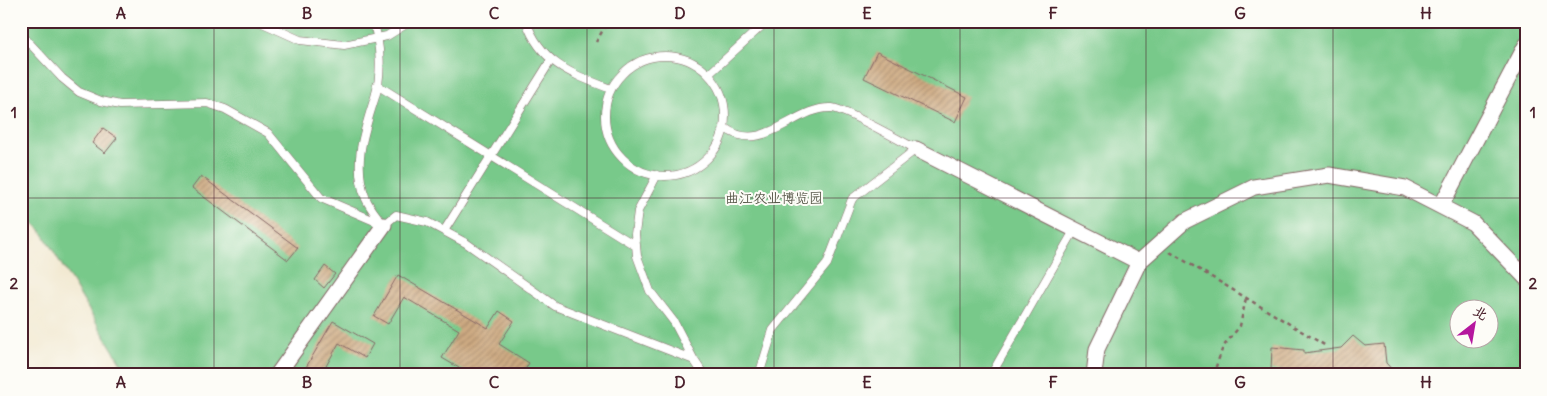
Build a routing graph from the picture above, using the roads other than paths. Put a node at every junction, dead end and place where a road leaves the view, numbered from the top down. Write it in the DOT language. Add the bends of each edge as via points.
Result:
graph roads {
  1 [pos="258,21"];
  2 [pos="373,21"];
  3 [pos="412,21"];
  4 [pos="526,21"];
  5 [pos="767,21"];
  6 [pos="21,34"];
  7 [pos="378,38"];
  8 [pos="1526,45"];
  9 [pos="551,60"];
  10 [pos="709,74"];
  11 [pos="377,86"];
  12 [pos="611,89"];
  13 [pos="725,128"];
  14 [pos="916,149"];
  15 [pos="491,156"];
  16 [pos="657,175"];
  17 [pos="1441,206"];
  18 [pos="384,225"];
  19 [pos="1075,229"];
  20 [pos="444,232"];
  21 [pos="636,246"];
  22 [pos="1139,262"];
  23 [pos="1526,278"];
  24 [pos="694,360"];
  25 [pos="280,370"];
  26 [pos="299,375"];
  27 [pos="704,375"];
  28 [pos="759,375"];
  29 [pos="991,375"];
  30 [pos="1094,375"];
  1 -- 7 [label="lane" via="300,40 344,45"];
  2 -- 7 [label="lane"];
  3 -- 7 [label="lane"];
  4 -- 9 [label="lane" via="532,37"];
  5 -- 10 [label="lane"];
  6 -- 18 [label="lane" via="62,78 79,92 101,101 120,105 208,103 225,109 268,132 321,198"];
  7 -- 11 [label="lane"];
  8 -- 17 [label="street"];
  9 -- 12 [label="lane" via="577,76"];
  9 -- 15 [label="lane"];
  10 -- 12 [label="lane" via="694,62 676,56 656,56 638,62 622,73"];
  10 -- 13 [label="lane" via="720,90 726,109"];
  11 -- 15 [label="lane"];
  11 -- 18 [label="lane" via="359,164 367,200"];
  12 -- 16 [label="lane" via="605,109 606,130 614,149 628,164 647,174"];
  13 -- 14 [label="lane" via="733,134 765,135 820,108 836,108"];
  13 -- 16 [label="lane" via="719,146 705,162 688,173 667,177"];
  14 -- 19 [label="street"];
  14 -- 28 [label="lane" via="852,199 827,264 773,330"];
  15 -- 20 [label="lane"];
  15 -- 21 [label="lane"];
  16 -- 21 [label="lane" via="638,211"];
  17 -- 22 [label="street" via="1405,188 1329,175 1254,187 1185,221"];
  17 -- 23 [label="street" via="1473,223"];
  18 -- 20 [label="lane" via="396,215 427,222"];
  18 -- 25 [label="street"];
  19 -- 22 [label="street"];
  19 -- 29 [label="lane"];
  20 -- 24 [label="lane" via="466,243 555,306"];
  21 -- 24 [label="lane" via="650,291 674,322"];
  22 -- 30 [label="street" via="1096,349"];
  24 -- 27 [label="lane"];
  25 -- 26 [label="lane"];
}
